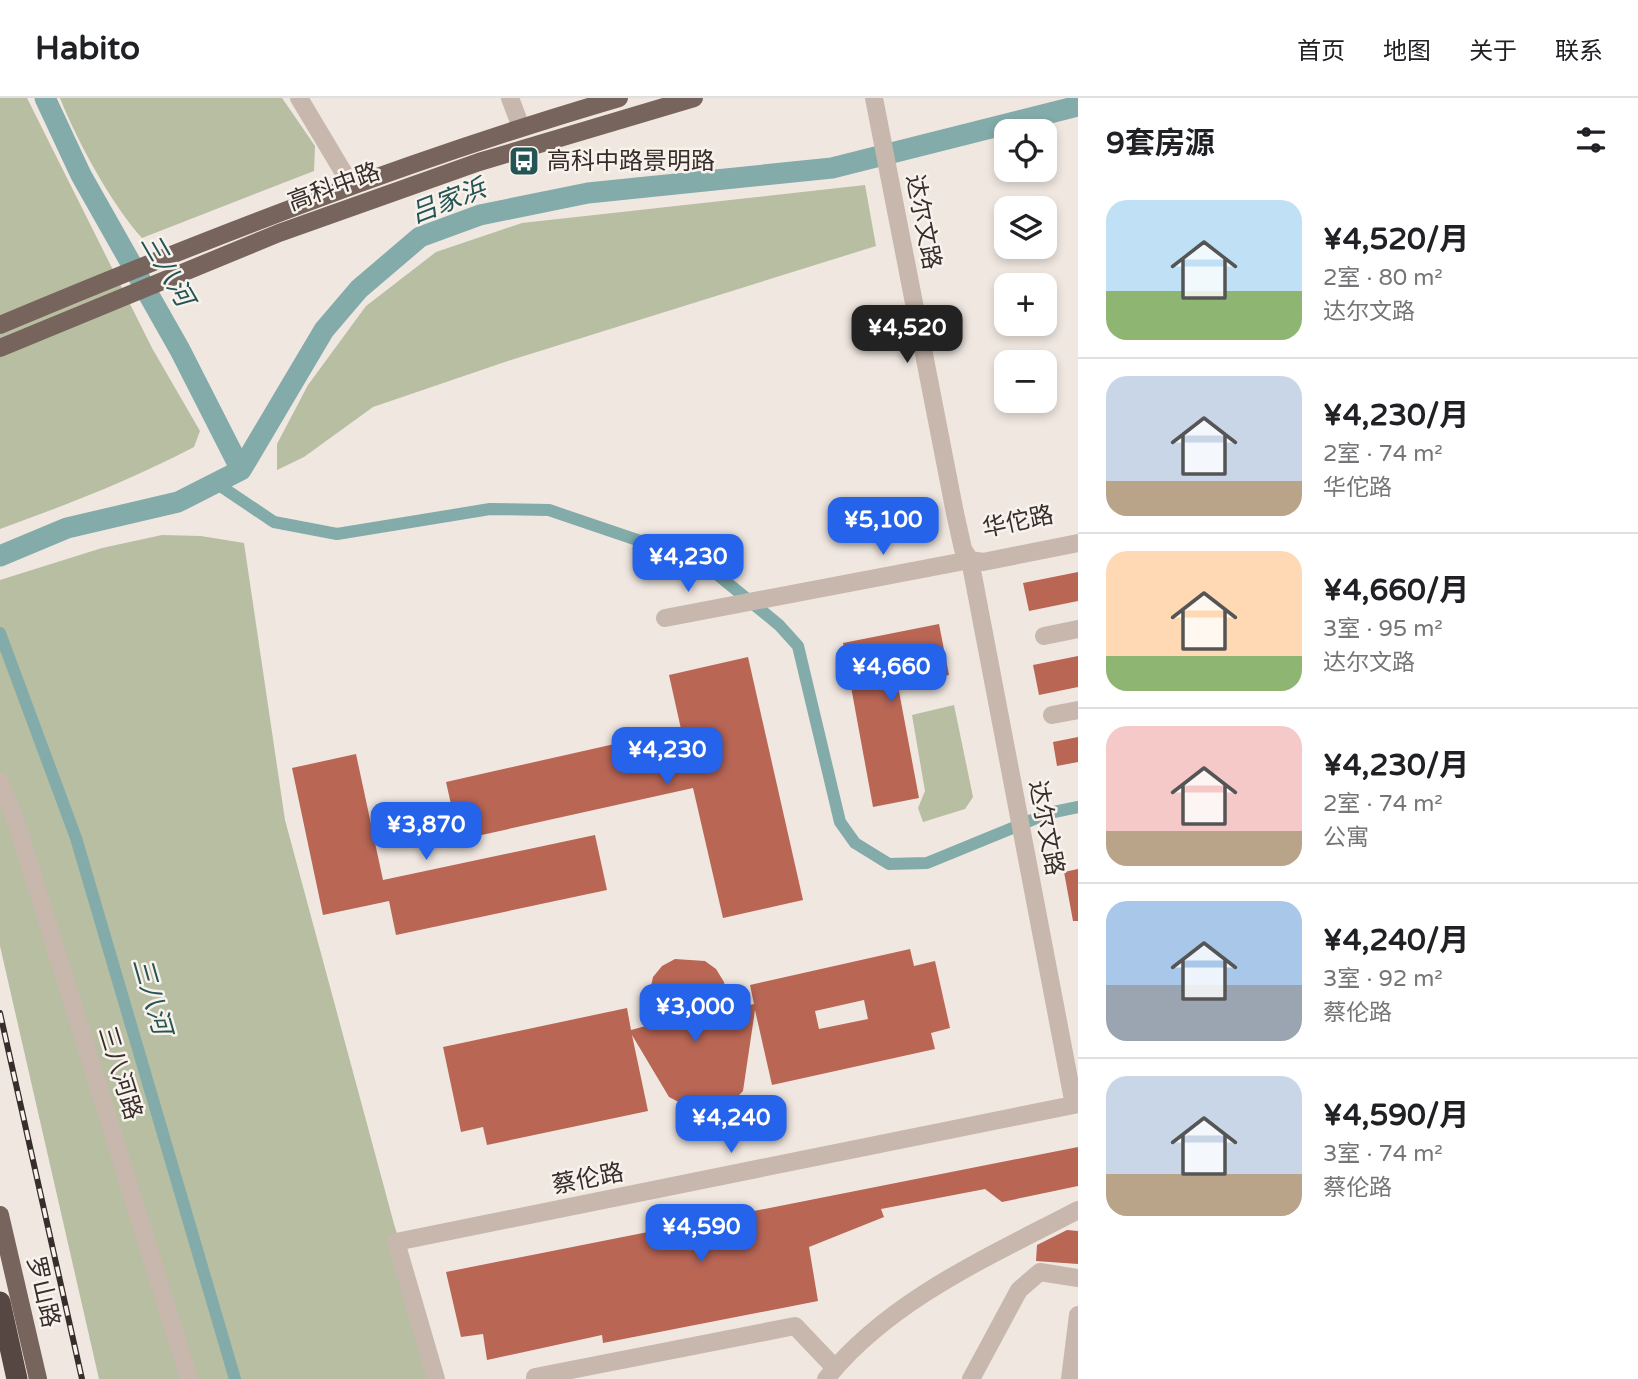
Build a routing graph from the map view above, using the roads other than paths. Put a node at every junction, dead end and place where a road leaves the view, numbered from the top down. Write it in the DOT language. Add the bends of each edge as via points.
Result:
graph roads {
  1 [pos="299,98"];
  2 [pos="510,98"];
  3 [pos="619,98"];
  4 [pos="694,98"];
  5 [pos="874,98"];
  6 [pos="883,110"];
  7 [pos="521,127"];
  8 [pos="351,185"];
  9 [pos="0,325"];
  10 [pos="0,348"];
  11 [pos="1078,534"];
  12 [pos="1078,543"];
  13 [pos="970,560"];
  14 [pos="665,618"];
  15 [pos="1078,629"];
  16 [pos="1044,636"];
  17 [pos="1078,710"];
  18 [pos="1052,715"];
  19 [pos="0,782"];
  20 [pos="1076,1104"];
  21 [pos="1078,1210"];
  22 [pos="0,1215"];
  23 [pos="1078,1278"];
  24 [pos="0,1302"];
  25 [pos="1078,1315"];
  26 [pos="831,1374"];
  27 [pos="535,1377"];
  28 [pos="18,1379"];
  29 [pos="38,1379"];
  30 [pos="188,1379"];
  31 [pos="436,1379"];
  32 [pos="971,1379"];
  33 [pos="1070,1379"];
  1 -- 8 [label="street"];
  2 -- 7 [label="street"];
  3 -- 7 [label="main road, 高科中路"];
  4 -- 10 [label="main road, 高科中路" via="479,162 279,233"];
  5 -- 6 [label="street, 达尔文路"];
  6 -- 13 [label="street, 达尔文路" via="973,547"];
  7 -- 8 [label="main road, 高科中路"];
  8 -- 9 [label="main road, 高科中路"];
  11 -- 13 [label="street, 华佗路" via="981,552"];
  12 -- 13 [label="street, 华佗路" via="983,562"];
  13 -- 14 [label="street, 华佗路"];
  13 -- 20 [label="street, 达尔文路"];
  15 -- 16 [label="street"];
  17 -- 18 [label="street"];
  19 -- 30 [label="street, 三八河路" via="16,821"];
  20 -- 31 [label="street, 蔡伦路" via="396,1242"];
  21 -- 26 [label="street" via="963,1271 889,1318"];
  22 -- 29 [label="main road, 罗山路"];
  23 -- 32 [label="street" via="1040,1272 1019,1290"];
  24 -- 28 [label="highway"];
  25 -- 33 [label="street"];
  26 -- 27 [label="street" via="795,1326"];
}
